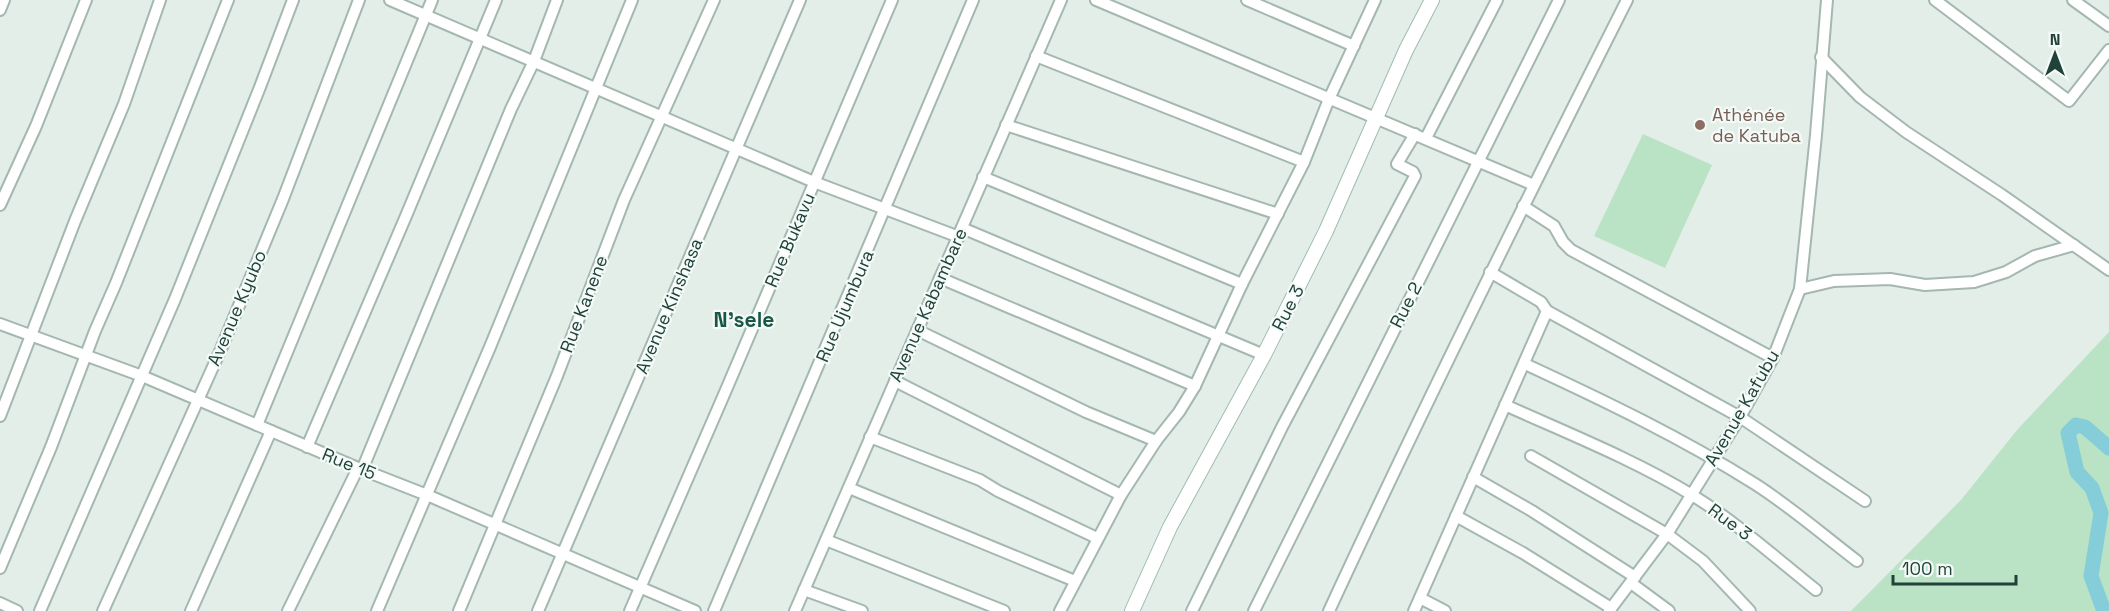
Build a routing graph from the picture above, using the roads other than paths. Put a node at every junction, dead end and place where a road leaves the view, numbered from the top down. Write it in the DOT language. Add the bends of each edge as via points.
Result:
graph roads {
  1 [pos="4,0"];
  2 [pos="86,0"];
  3 [pos="160,0"];
  4 [pos="228,0"];
  5 [pos="293,0"];
  6 [pos="359,0"];
  7 [pos="390,0"];
  8 [pos="432,0"];
  9 [pos="496,0"];
  10 [pos="557,0"];
  11 [pos="632,0"];
  12 [pos="714,0"];
  13 [pos="800,0"];
  14 [pos="891,0"];
  15 [pos="974,0"];
  16 [pos="1061,0"];
  17 [pos="1095,0"];
  18 [pos="1247,0"];
  19 [pos="1375,0"];
  20 [pos="1432,0"];
  21 [pos="1497,0"];
  22 [pos="1559,0"];
  23 [pos="1627,0"];
  24 [pos="1827,0"];
  25 [pos="1935,0"];
  26 [pos="2073,0"];
  27 [pos="0,10"];
  28 [pos="425,16"];
  29 [pos="2109,26"];
  30 [pos="479,38"];
  31 [pos="1354,46"];
  32 [pos="2109,50"];
  33 [pos="1036,56"];
  34 [pos="1821,57"];
  35 [pos="534,61"];
  36 [pos="596,88"];
  37 [pos="1329,99"];
  38 [pos="663,116"];
  39 [pos="1376,117"];
  40 [pos="1006,125"];
  41 [pos="1415,134"];
  42 [pos="1426,138"];
  43 [pos="736,148"];
  44 [pos="1479,160"];
  45 [pos="1304,162"];
  46 [pos="983,177"];
  47 [pos="814,182"];
  48 [pos="1534,185"];
  49 [pos="0,205"];
  50 [pos="1523,206"];
  51 [pos="886,209"];
  52 [pos="1278,214"];
  53 [pos="960,232"];
  54 [pos="2074,245"];
  55 [pos="2109,270"];
  56 [pos="1490,272"];
  57 [pos="940,279"];
  58 [pos="1242,284"];
  59 [pos="1800,289"];
  60 [pos="1547,311"];
  61 [pos="0,324"];
  62 [pos="917,330"];
  63 [pos="32,335"];
  64 [pos="1218,336"];
  65 [pos="87,354"];
  66 [pos="1264,355"];
  67 [pos="1773,358"];
  68 [pos="1525,364"];
  69 [pos="142,376"];
  70 [pos="895,381"];
  71 [pos="1195,386"];
  72 [pos="199,401"];
  73 [pos="1506,405"];
  74 [pos="0,416"];
  75 [pos="1740,417"];
  76 [pos="257,425"];
  77 [pos="271,431"];
  78 [pos="870,437"];
  79 [pos="1156,441"];
  80 [pos="308,447"];
  81 [pos="1531,456"];
  82 [pos="1713,459"];
  83 [pos="360,469"];
  84 [pos="1473,477"];
  85 [pos="849,488"];
  86 [pos="427,495"];
  87 [pos="1121,495"];
  88 [pos="1692,495"];
  89 [pos="1865,501"];
  90 [pos="1456,516"];
  91 [pos="496,526"];
  92 [pos="1667,534"];
  93 [pos="1097,538"];
  94 [pos="826,540"];
  95 [pos="562,553"];
  96 [pos="1857,561"];
  97 [pos="0,568"];
  98 [pos="1633,580"];
  99 [pos="1075,581"];
  100 [pos="640,587"];
  101 [pos="804,590"];
  102 [pos="1816,590"];
  103 [pos="1420,598"];
  104 [pos="0,603"];
  105 [pos="1610,610"];
  106 [pos="17,611"];
  107 [pos="40,611"];
  108 [pos="103,611"];
  109 [pos="191,611"];
  110 [pos="288,611"];
  111 [pos="377,611"];
  112 [pos="459,611"];
  113 [pos="538,611"];
  114 [pos="630,611"];
  115 [pos="695,611"];
  116 [pos="714,611"];
  117 [pos="795,611"];
  118 [pos="862,611"];
  119 [pos="1004,611"];
  120 [pos="1060,611"];
  121 [pos="1132,611"];
  122 [pos="1192,611"];
  123 [pos="1254,611"];
  124 [pos="1329,611"];
  125 [pos="1414,611"];
  126 [pos="1445,611"];
  127 [pos="1669,611"];
  128 [pos="1750,611"];
  1 -- 27 [label="street"];
  2 -- 49 [label="street"];
  3 -- 63 [label="street" via="124,104"];
  4 -- 65 [label="street"];
  5 -- 69 [label="street"];
  6 -- 72 [label="street, Avenue Kyubo" via="283,199"];
  7 -- 28 [label="street"];
  8 -- 28 [label="street"];
  9 -- 30 [label="street"];
  10 -- 35 [label="street"];
  11 -- 36 [label="street"];
  12 -- 38 [label="street, Rue Kanene"];
  13 -- 43 [label="street, Avenue Kinshasa"];
  14 -- 47 [label="street, Rue Bukavu"];
  15 -- 51 [label="street, Rue Ujumbura"];
  16 -- 33 [label="street, Avenue Kabambare"];
  17 -- 37 [label="street"];
  18 -- 31 [label="street"];
  19 -- 31 [label="street"];
  20 -- 39 [label="street, Rue 3"];
  21 -- 42 [label="street"];
  22 -- 44 [label="street, Rue 2"];
  23 -- 48 [label="street"];
  24 -- 34 [label="street, Avenue Kafubu"];
  25 -- 32 [label="street" via="2069,101"];
  26 -- 29 [label="street"];
  28 -- 30 [label="street"];
  28 -- 76 [label="street"];
  30 -- 35 [label="street"];
  30 -- 80 [label="street"];
  31 -- 37 [label="street"];
  33 -- 40 [label="street, Avenue Kabambare"];
  33 -- 45 [label="street"];
  34 -- 54 [label="street" via="1860,97 1906,132"];
  34 -- 59 [label="street, Avenue Kafubu"];
  35 -- 36 [label="street"];
  35 -- 83 [label="street"];
  36 -- 38 [label="street"];
  36 -- 86 [label="street"];
  37 -- 39 [label="street"];
  37 -- 45 [label="street"];
  38 -- 43 [label="street"];
  38 -- 91 [label="street, Rue Kanene" via="624,200"];
  39 -- 41 [label="street"];
  39 -- 66 [label="street, Rue 3" via="1326,231"];
  40 -- 46 [label="street, Avenue Kabambare"];
  40 -- 52 [label="street"];
  41 -- 42 [label="street"];
  41 -- 122 [label="street" via="1396,164 1415,176 1282,427"];
  42 -- 44 [label="street"];
  43 -- 47 [label="street"];
  43 -- 95 [label="street, Avenue Kinshasa"];
  44 -- 48 [label="street"];
  44 -- 123 [label="street, Rue 2"];
  45 -- 52 [label="street"];
  46 -- 53 [label="street, Avenue Kabambare"];
  46 -- 58 [label="street"];
  47 -- 51 [label="street"];
  47 -- 100 [label="street, Rue Bukavu"];
  48 -- 50 [label="street"];
  50 -- 56 [label="street"];
  50 -- 67 [label="street" via="1554,226 1571,250"];
  51 -- 53 [label="street"];
  51 -- 116 [label="street, Rue Ujumbura"];
  52 -- 58 [label="street"];
  53 -- 57 [label="street, Avenue Kabambare"];
  53 -- 64 [label="street"];
  54 -- 55 [label="street"];
  54 -- 59 [label="street" via="2035,256 2006,272 1974,282 1925,285 1890,279 1834,280"];
  56 -- 60 [label="street" via="1541,302"];
  56 -- 124 [label="street"];
  57 -- 62 [label="street, Avenue Kabambare"];
  57 -- 71 [label="street"];
  58 -- 64 [label="street"];
  59 -- 67 [label="street, Avenue Kafubu"];
  60 -- 68 [label="street"];
  60 -- 75 [label="street"];
  61 -- 63 [label="street, Rue 15"];
  62 -- 70 [label="street, Avenue Kabambare"];
  62 -- 79 [label="street" via="1086,412"];
  63 -- 65 [label="street, Rue 15"];
  63 -- 74 [label="street"];
  64 -- 66 [label="street"];
  64 -- 71 [label="street"];
  65 -- 69 [label="street, Rue 15"];
  65 -- 97 [label="street"];
  66 -- 121 [label="street, Rue 3" via="1170,527"];
  67 -- 75 [label="street, Avenue Kafubu"];
  68 -- 73 [label="street"];
  68 -- 82 [label="street"];
  69 -- 72 [label="street, Rue 15"];
  69 -- 107 [label="street"];
  70 -- 78 [label="street, Avenue Kabambare"];
  70 -- 87 [label="street"];
  71 -- 79 [label="street"];
  72 -- 76 [label="street, Rue 15"];
  72 -- 108 [label="street, Avenue Kyubo"];
  73 -- 84 [label="street"];
  73 -- 88 [label="street, Rue 3"];
  75 -- 82 [label="street, Avenue Kafubu"];
  75 -- 89 [label="street"];
  76 -- 77 [label="street, Rue 15"];
  77 -- 80 [label="street, Rue 15"];
  77 -- 109 [label="street"];
  78 -- 85 [label="street, Avenue Kabambare"];
  78 -- 93 [label="street" via="980,480"];
  79 -- 87 [label="street"];
  80 -- 83 [label="street, Rue 15"];
  81 -- 92 [label="street"];
  82 -- 88 [label="street, Avenue Kafubu"];
  82 -- 96 [label="street" via="1781,502"];
  83 -- 86 [label="street, Rue 15"];
  83 -- 110 [label="street"];
  84 -- 90 [label="street"];
  84 -- 98 [label="street" via="1532,511"];
  85 -- 94 [label="street, Avenue Kabambare"];
  85 -- 99 [label="street"];
  86 -- 91 [label="street, Rue 15"];
  86 -- 111 [label="street"];
  87 -- 93 [label="street"];
  88 -- 92 [label="street, Avenue Kafubu"];
  88 -- 102 [label="street, Rue 3"];
  90 -- 103 [label="street"];
  90 -- 105 [label="street" via="1523,553"];
  91 -- 95 [label="street, Rue 15"];
  91 -- 112 [label="street, Rue Kanene"];
  92 -- 98 [label="street, Avenue Kafubu"];
  92 -- 128 [label="street" via="1703,561"];
  93 -- 99 [label="street"];
  94 -- 101 [label="street, Avenue Kabambare"];
  94 -- 119 [label="street"];
  95 -- 100 [label="street, Rue 15"];
  95 -- 113 [label="street, Avenue Kinshasa"];
  98 -- 105 [label="street, Avenue Kafubu"];
  98 -- 127 [label="street"];
  99 -- 120 [label="street"];
  100 -- 114 [label="street, Rue Bukavu"];
  100 -- 115 [label="street, Rue 15"];
  101 -- 117 [label="street, Avenue Kabambare"];
  101 -- 118 [label="street"];
  103 -- 125 [label="street"];
  103 -- 126 [label="street"];
  104 -- 106 [label="street"];
}
